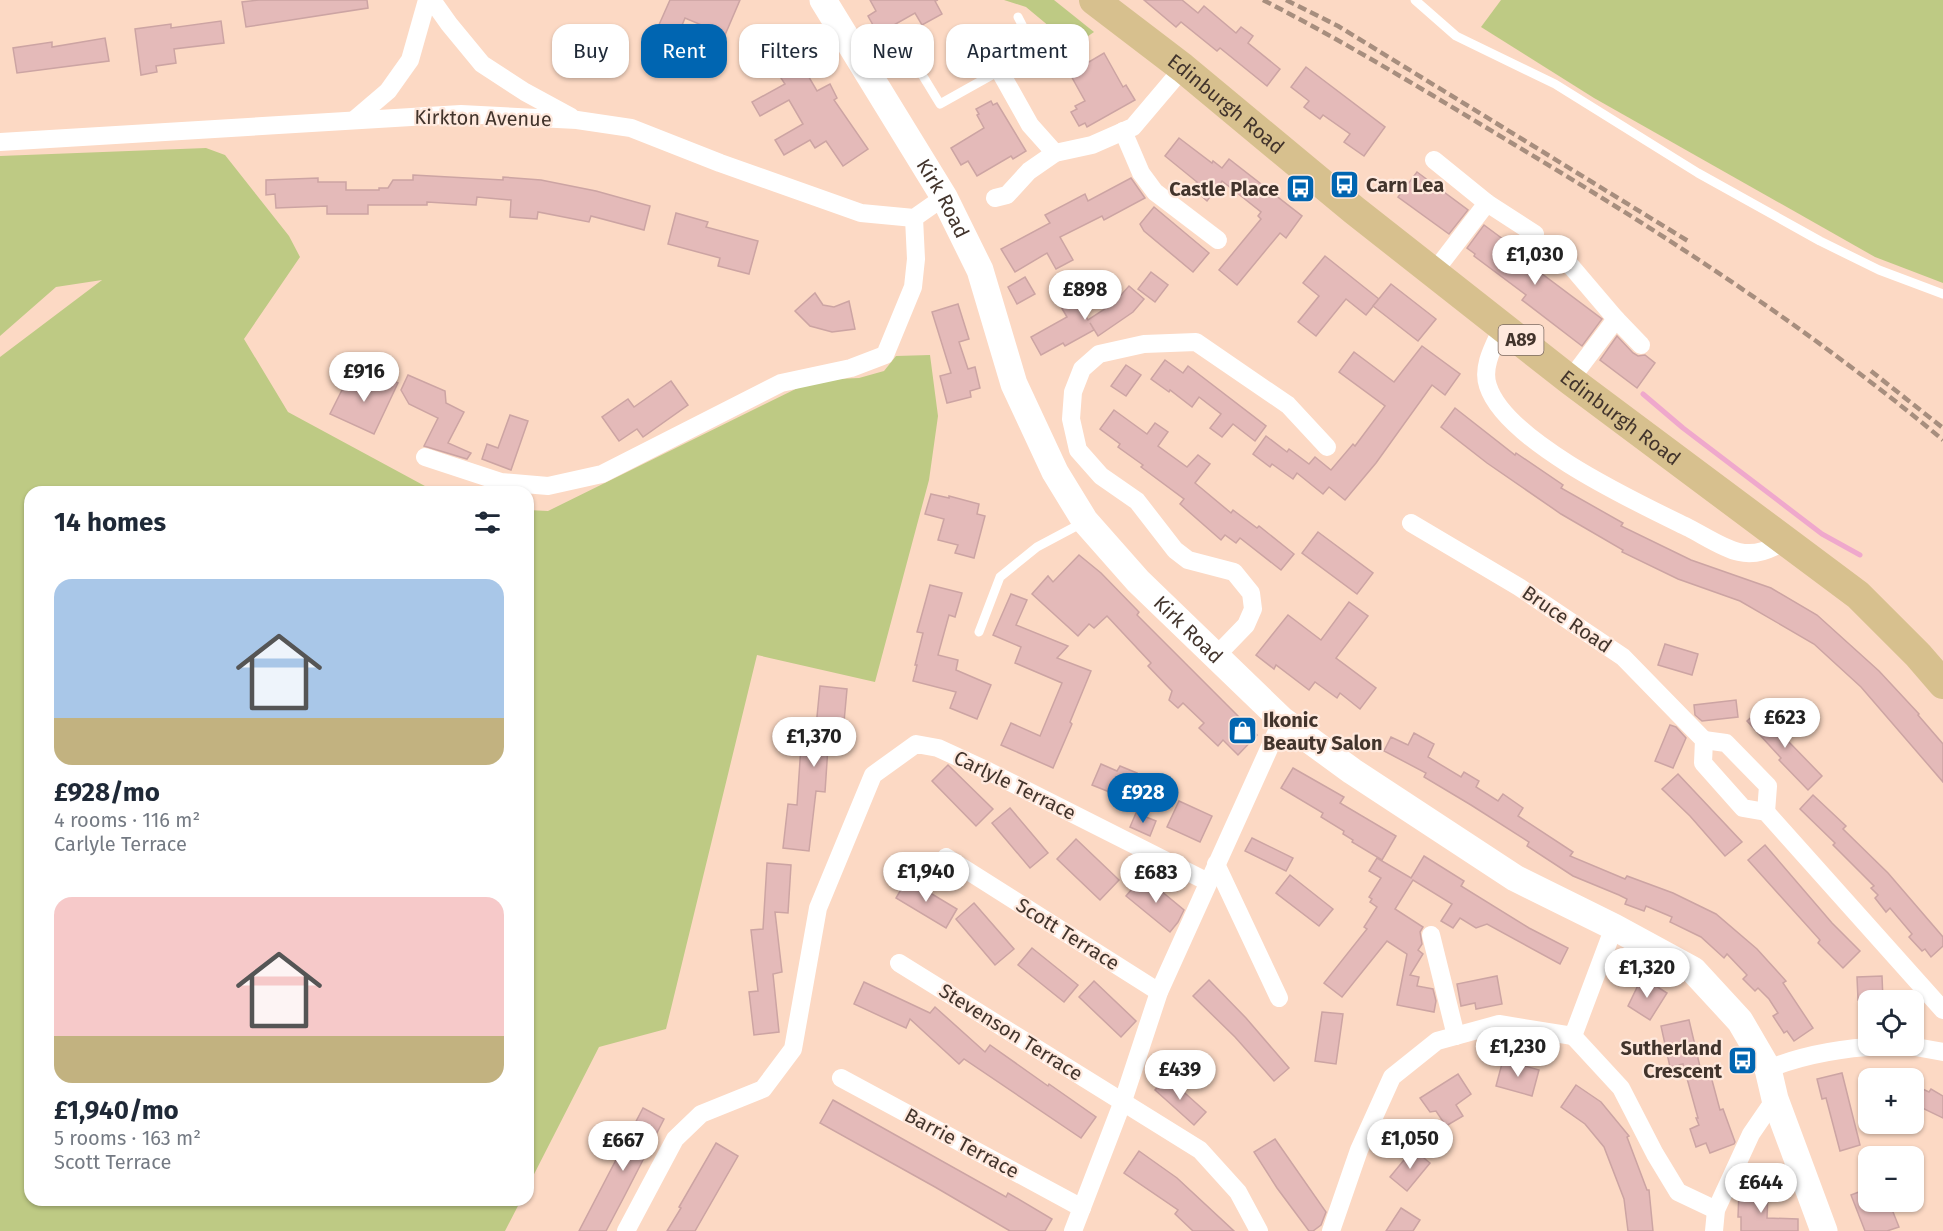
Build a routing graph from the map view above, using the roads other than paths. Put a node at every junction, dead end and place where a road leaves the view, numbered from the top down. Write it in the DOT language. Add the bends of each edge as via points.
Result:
graph roads {
  1 [pos="427,0"];
  2 [pos="432,0"];
  3 [pos="823,0"];
  4 [pos="1094,0"];
  5 [pos="1414,0"];
  6 [pos="1018,17"];
  7 [pos="1022,24"];
  8 [pos="1183,68"];
  9 [pos="924,78"];
  10 [pos="996,78"];
  11 [pos="1004,78"];
  12 [pos="354,120"];
  13 [pos="577,120"];
  14 [pos="1123,131"];
  15 [pos="0,142"];
  16 [pos="1055,153"];
  17 [pos="1434,160"];
  18 [pos="944,197"];
  19 [pos="995,198"];
  20 [pos="1487,203"];
  21 [pos="914,218"];
  22 [pos="1534,234"];
  23 [pos="1218,240"];
  24 [pos="1564,258"];
  25 [pos="1434,272"];
  26 [pos="1943,294"];
  27 [pos="1616,319"];
  28 [pos="1503,326"];
  29 [pos="1641,345"];
  30 [pos="1570,380"];
  31 [pos="1327,447"];
  32 [pos="425,457"];
  33 [pos="1085,521"];
  34 [pos="1411,523"];
  35 [pos="1786,541"];
  36 [pos="979,632"];
  37 [pos="1216,656"];
  38 [pos="1943,684"];
  39 [pos="1282,720"];
  40 [pos="1704,740"];
  41 [pos="1766,812"];
  42 [pos="946,857"];
  43 [pos="1216,864"];
  44 [pos="1208,882"];
  45 [pos="1614,927"];
  46 [pos="1431,935"];
  47 [pos="899,963"];
  48 [pos="1159,992"];
  49 [pos="1279,998"];
  50 [pos="1943,1010"];
  51 [pos="1456,1036"];
  52 [pos="1573,1036"];
  53 [pos="1858,1048"];
  54 [pos="1924,1049"];
  55 [pos="1943,1052"];
  56 [pos="1768,1069"];
  57 [pos="841,1078"];
  58 [pos="1775,1099"];
  59 [pos="1123,1101"];
  60 [pos="1082,1208"];
  61 [pos="1716,1210"];
  62 [pos="626,1231"];
  63 [pos="1073,1231"];
  64 [pos="1259,1231"];
  65 [pos="1331,1231"];
  66 [pos="1714,1231"];
  67 [pos="1824,1231"];
  1 -- 12 [label="street" via="410,60 388,91"];
  2 -- 13 [label="street" via="482,64"];
  3 -- 18 [label="main road, Kirk Road"];
  4 -- 8 [label="main road, Edinburgh Road / A89"];
  5 -- 26 [label="lane" via="1456,36 1555,84 1698,173 1820,242"];
  6 -- 7 [label="lane"];
  8 -- 14 [label="street" via="1133,127"];
  8 -- 25 [label="main road, Edinburgh Road / A89"];
  9 -- 10 [label="lane" via="940,104"];
  11 -- 16 [label="street" via="1030,125"];
  12 -- 13 [label="street, Kirkton Avenue" via="460,114"];
  12 -- 15 [label="street, Kirkton Avenue"];
  13 -- 21 [label="street, Kirkton Avenue" via="631,128 861,213"];
  14 -- 16 [label="street" via="1092,145"];
  14 -- 23 [label="street" via="1141,172 1155,192"];
  16 -- 19 [label="street" via="1029,171 1006,195"];
  17 -- 20 [label="street"];
  18 -- 21 [label="street"];
  18 -- 33 [label="main road, Kirk Road" via="980,270 1014,384 1055,472"];
  20 -- 22 [label="street"];
  20 -- 25 [label="street"];
  21 -- 32 [label="street" via="913,287 885,355 851,368 781,383 602,474 548,486 501,482"];
  24 -- 27 [label="street"];
  25 -- 28 [label="main road, Edinburgh Road / A89"];
  27 -- 29 [label="street"];
  27 -- 30 [label="street"];
  28 -- 30 [label="main road, Edinburgh Road / A89"];
  28 -- 35 [label="street" via="1488,362 1487,385 1500,410 1524,432 1626,498 1738,552 1764,553"];
  30 -- 35 [label="main road, Edinburgh Road / A89"];
  31 -- 37 [label="street" via="1288,405 1196,342 1144,344 1099,354 1082,369 1073,392 1071,419 1078,450 1101,476 1137,501 1188,560 1234,572 1251,593 1253,609 1246,625"];
  33 -- 36 [label="lane" via="1036,548 1000,577"];
  33 -- 37 [label="main road, Kirk Road" via="1138,581"];
  34 -- 40 [label="street, Bruce Road" via="1518,587 1623,657"];
  35 -- 38 [label="main road, Edinburgh Road / A89" via="1858,596"];
  37 -- 39 [label="main road, Kirk Road"];
  39 -- 43 [label="street"];
  39 -- 45 [label="main road, Kirk Road" via="1515,878"];
  40 -- 41 [label="street" via="1702,763 1743,808"];
  40 -- 41 [label="street, Bruce Road" via="1726,744 1768,786"];
  41 -- 50 [label="street"];
  42 -- 48 [label="street, Scott Terrace"];
  43 -- 44 [label="street"];
  43 -- 49 [label="street"];
  44 -- 48 [label="street"];
  44 -- 62 [label="street, Carlyle Terrace" via="988,771 938,748 916,744 873,775 818,908 793,1049 763,1089 701,1114 675,1139"];
  45 -- 52 [label="street"];
  45 -- 56 [label="main road, Kirk Road" via="1693,970 1740,1021"];
  46 -- 51 [label="street"];
  47 -- 59 [label="street, Stevenson Terrace"];
  48 -- 59 [label="street"];
  51 -- 52 [label="street" via="1499,1024"];
  51 -- 65 [label="street" via="1437,1041 1392,1077 1359,1150"];
  52 -- 61 [label="street" via="1621,1088 1678,1192"];
  53 -- 56 [label="street" via="1795,1058"];
  54 -- 55 [label="street"];
  56 -- 58 [label="main road, Kirk Road"];
  57 -- 60 [label="street, Barrie Terrace"];
  58 -- 61 [label="street" via="1751,1134"];
  58 -- 67 [label="main road, Kirk Road"];
  59 -- 60 [label="street"];
  59 -- 64 [label="street, Stevenson Terrace" via="1200,1150 1238,1192"];
  60 -- 63 [label="street"];
  61 -- 66 [label="street"];
}
